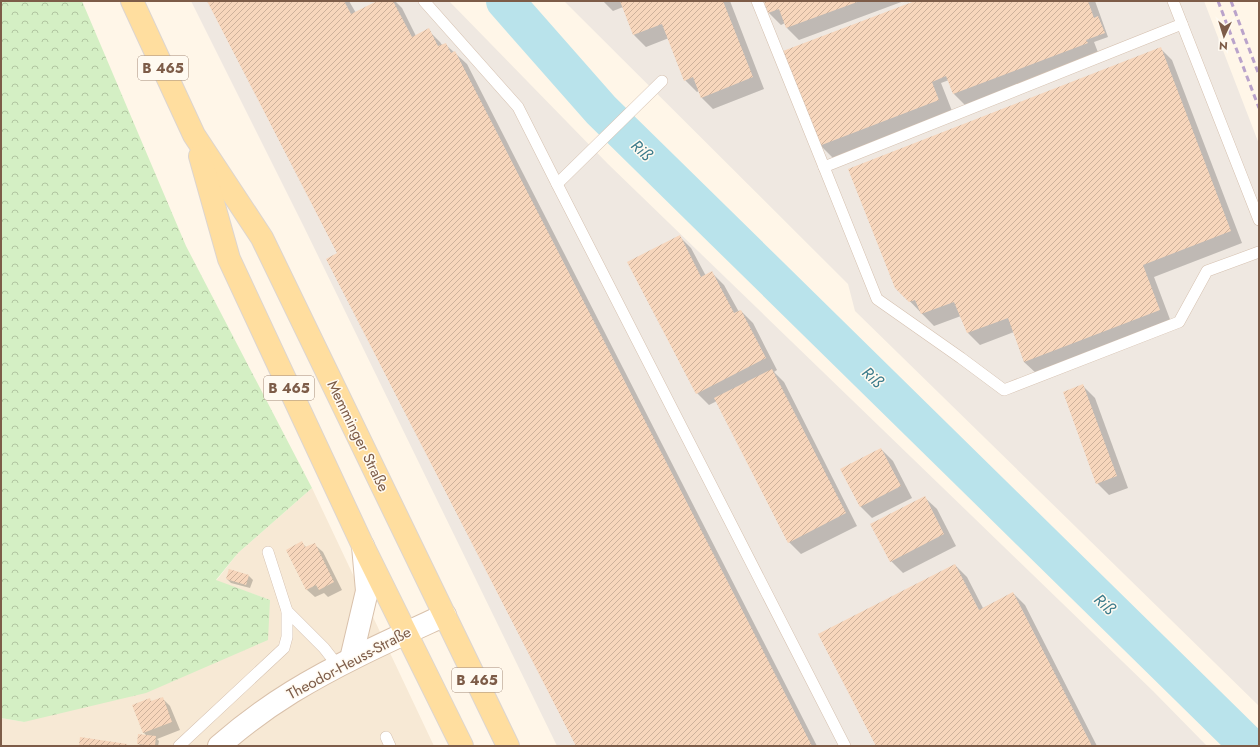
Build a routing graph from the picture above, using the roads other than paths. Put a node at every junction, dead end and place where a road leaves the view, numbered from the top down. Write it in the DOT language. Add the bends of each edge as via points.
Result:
graph roads {
  1 [pos="132,1"];
  2 [pos="424,1"];
  3 [pos="756,1"];
  4 [pos="1173,1"];
  5 [pos="1182,24"];
  6 [pos="662,81"];
  7 [pos="194,135"];
  8 [pos="824,167"];
  9 [pos="557,184"];
  10 [pos="1259,220"];
  11 [pos="1259,252"];
  12 [pos="363,546"];
  13 [pos="268,552"];
  14 [pos="287,611"];
  15 [pos="445,614"];
  16 [pos="407,633"];
  17 [pos="345,662"];
  18 [pos="179,746"];
  19 [pos="219,746"];
  20 [pos="462,746"];
  21 [pos="508,746"];
  22 [pos="845,746"];
  1 -- 7 [label="main road, Memminger Straße / B 465"];
  2 -- 9 [label="lane" via="518,107"];
  3 -- 8 [label="lane"];
  4 -- 5 [label="lane"];
  5 -- 8 [label="lane"];
  5 -- 10 [label="lane"];
  6 -- 9 [label="lane"];
  7 -- 12 [label="main road, Memminger Straße / B 465" via="229,259"];
  7 -- 15 [label="main road, Memminger Straße / B 465" via="262,238"];
  8 -- 11 [label="lane" via="876,299 1004,390 1179,322 1206,271"];
  9 -- 22 [label="lane"];
  12 -- 16 [label="main road, Memminger Straße / B 465"];
  12 -- 17 [label="street" via="367,591"];
  13 -- 14 [label="lane"];
  14 -- 17 [label="lane" via="324,648"];
  14 -- 18 [label="lane" via="287,637 284,648"];
  15 -- 16 [label="street, Theodor-Heuss-Straße"];
  15 -- 21 [label="main road, Memminger Straße / B 465"];
  16 -- 17 [label="street, Theodor-Heuss-Straße"];
  16 -- 20 [label="main road, Memminger Straße / B 465"];
  17 -- 19 [label="street, Theodor-Heuss-Straße" via="292,692 250,720"];
}
